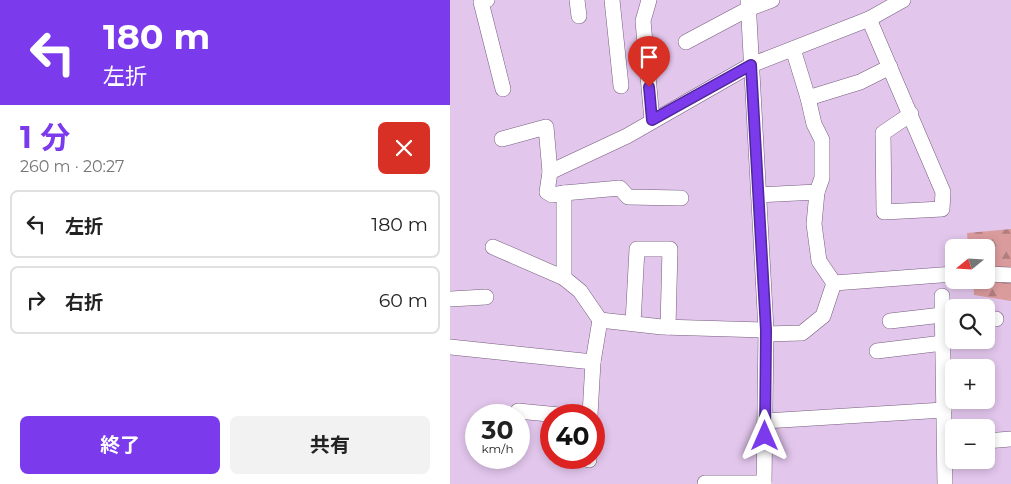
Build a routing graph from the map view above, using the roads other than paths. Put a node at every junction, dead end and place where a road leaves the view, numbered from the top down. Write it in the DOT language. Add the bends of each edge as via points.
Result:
graph roads {
  1 [pos="487,0"];
  2 [pos="577,0"];
  3 [pos="612,0"];
  4 [pos="649,0"];
  5 [pos="772,0"];
  6 [pos="903,0"];
  7 [pos="748,5"];
  8 [pos="881,6"];
  9 [pos="580,16"];
  10 [pos="868,20"];
  11 [pos="686,42"];
  12 [pos="792,49"];
  13 [pos="751,65"];
  14 [pos="890,67"];
  15 [pos="622,86"];
  16 [pos="503,89"];
  17 [pos="808,98"];
  18 [pos="911,114"];
  19 [pos="652,120"];
  20 [pos="502,139"];
  21 [pos="550,172"];
  22 [pos="817,192"];
  23 [pos="564,193"];
  24 [pos="759,195"];
  25 [pos="681,198"];
  26 [pos="493,247"];
  27 [pos="995,274"];
  28 [pos="945,275"];
  29 [pos="1011,275"];
  30 [pos="564,278"];
  31 [pos="834,283"];
  32 [pos="942,296"];
  33 [pos="486,297"];
  34 [pos="450,299"];
  35 [pos="945,312"];
  36 [pos="945,318"];
  37 [pos="600,320"];
  38 [pos="890,321"];
  39 [pos="633,323"];
  40 [pos="945,324"];
  41 [pos="668,327"];
  42 [pos="766,332"];
  43 [pos="942,343"];
  44 [pos="450,347"];
  45 [pos="877,351"];
  46 [pos="593,362"];
  47 [pos="591,404"];
  48 [pos="944,410"];
  49 [pos="945,419"];
  50 [pos="765,421"];
  51 [pos="1011,439"];
  52 [pos="995,440"];
  53 [pos="947,469"];
  54 [pos="705,483"];
  55 [pos="764,484"];
  56 [pos="946,484"];
  1 -- 16 [label="street" via="481,2"];
  2 -- 9 [label="street"];
  3 -- 15 [label="street"];
  4 -- 19 [label="street" via="643,21"];
  5 -- 7 [label="street"];
  6 -- 8 [label="street"];
  7 -- 11 [label="street"];
  7 -- 13 [label="street"];
  8 -- 10 [label="street"];
  10 -- 12 [label="street"];
  10 -- 14 [label="street"];
  12 -- 13 [label="street"];
  12 -- 17 [label="street"];
  13 -- 19 [label="street"];
  13 -- 24 [label="street"];
  14 -- 17 [label="street" via="860,82"];
  14 -- 18 [label="street"];
  17 -- 22 [label="street" via="814,124 822,140 822,178"];
  18 -- 18 [label="street" via="883,133 884,212 942,209 943,192"];
  19 -- 21 [label="street" via="605,147"];
  20 -- 21 [label="street" via="546,127"];
  21 -- 23 [label="street" via="547,192"];
  22 -- 24 [label="street"];
  22 -- 31 [label="street" via="814,224 819,261"];
  23 -- 25 [label="street" via="620,188 628,197"];
  23 -- 30 [label="street"];
  24 -- 42 [label="street"];
  26 -- 30 [label="street"];
  27 -- 29 [label="street"];
  28 -- 31 [label="street"];
  30 -- 37 [label="street" via="580,292"];
  31 -- 42 [label="street" via="823,316 802,333"];
  32 -- 35 [label="street"];
  33 -- 34 [label="street"];
  36 -- 38 [label="street"];
  37 -- 39 [label="street"];
  37 -- 46 [label="street"];
  39 -- 41 [label="street"];
  39 -- 41 [label="street" via="637,248 670,249"];
  40 -- 43 [label="street"];
  41 -- 42 [label="street"];
  42 -- 50 [label="street"];
  43 -- 45 [label="street"];
  43 -- 48 [label="street"];
  44 -- 46 [label="street"];
  46 -- 47 [label="street"];
  48 -- 49 [label="street"];
  48 -- 50 [label="street"];
  50 -- 55 [label="street"];
  51 -- 52 [label="street"];
  53 -- 56 [label="street"];
  54 -- 55 [label="street"];
}
